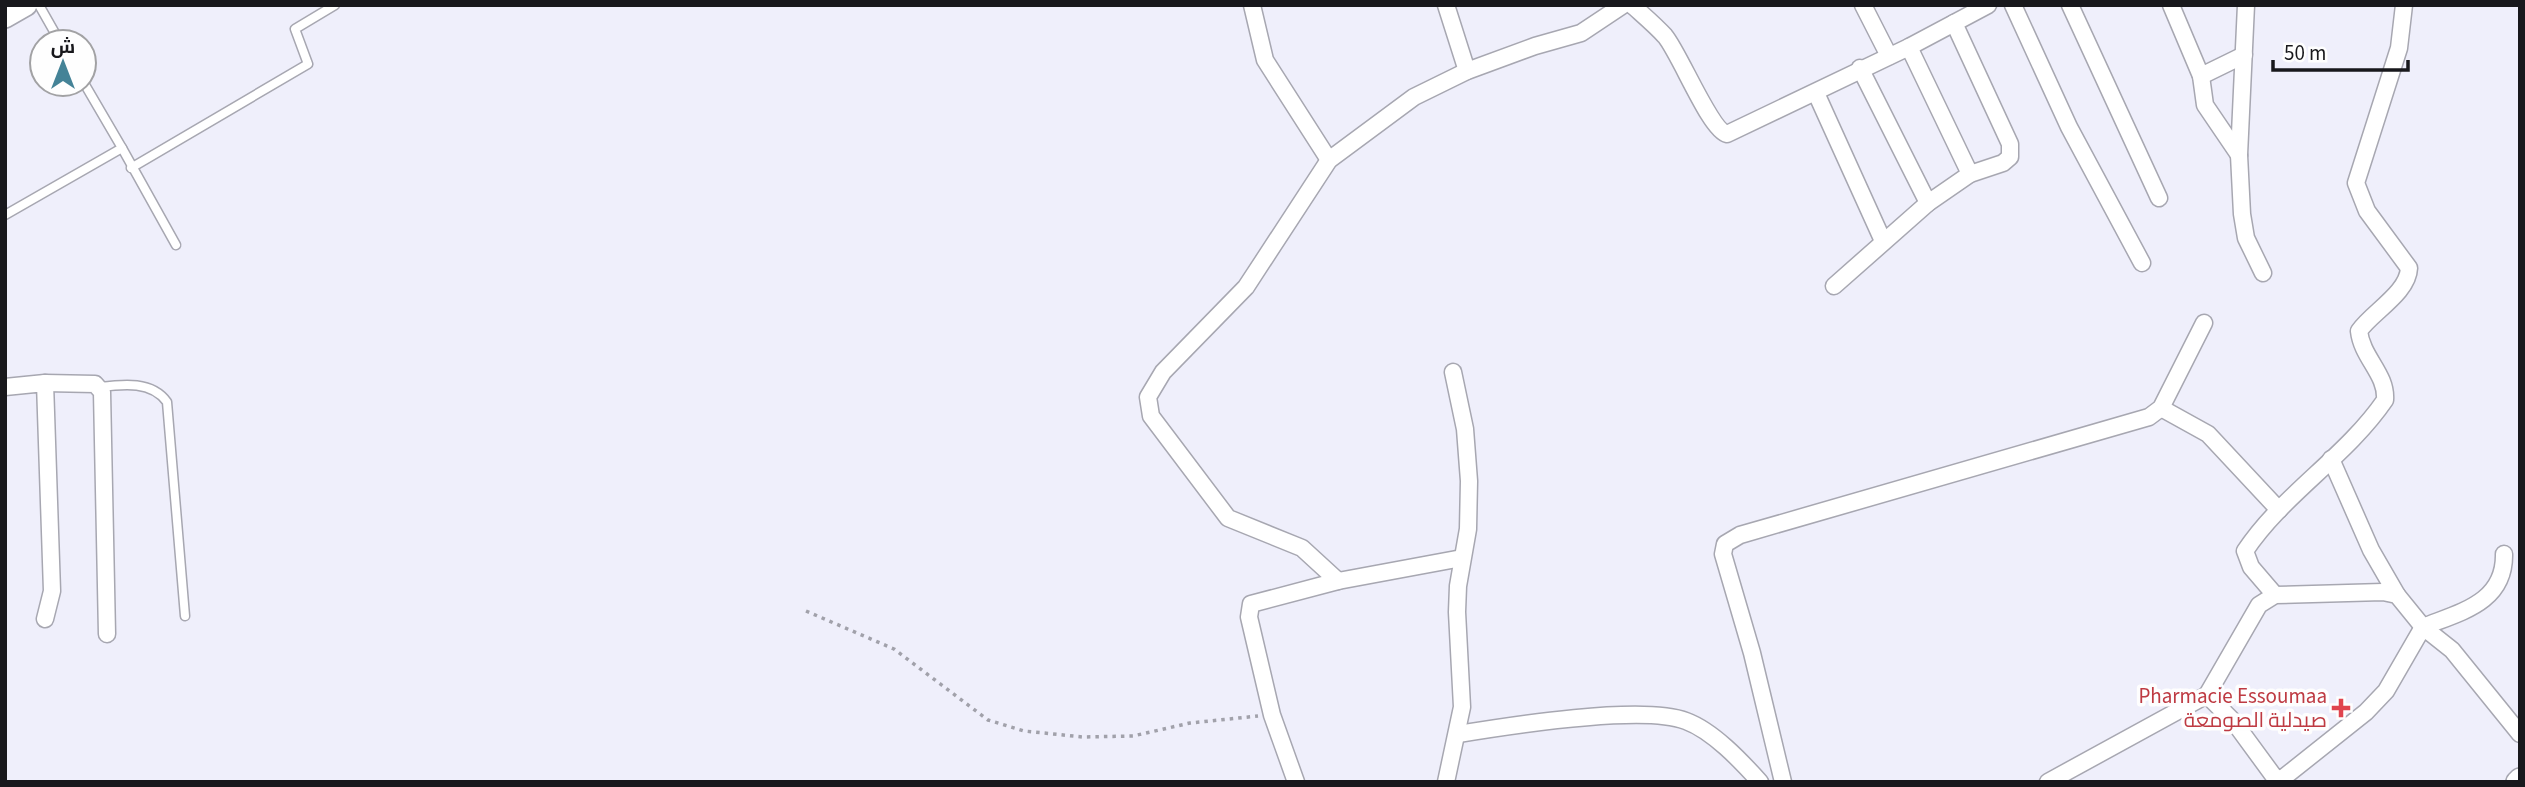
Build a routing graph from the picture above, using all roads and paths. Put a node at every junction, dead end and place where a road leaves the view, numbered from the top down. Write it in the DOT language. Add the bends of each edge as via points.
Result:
graph roads {
  1 [pos="26,5"];
  2 [pos="39,5"];
  3 [pos="335,5"];
  4 [pos="1252,5"];
  5 [pos="1446,5"];
  6 [pos="1623,5"];
  7 [pos="1632,5"];
  8 [pos="1863,5"];
  9 [pos="1988,5"];
  10 [pos="2013,5"];
  11 [pos="2070,5"];
  12 [pos="2171,5"];
  13 [pos="2246,5"];
  14 [pos="2404,5"];
  15 [pos="5,17"];
  16 [pos="1954,23"];
  17 [pos="52,28"];
  18 [pos="1909,47"];
  19 [pos="2244,55"];
  20 [pos="1889,56"];
  21 [pos="1860,68"];
  22 [pos="1467,71"];
  23 [pos="2201,76"];
  24 [pos="1816,93"];
  25 [pos="93,98"];
  26 [pos="122,148"];
  27 [pos="2239,155"];
  28 [pos="1329,160"];
  29 [pos="131,168"];
  30 [pos="1970,174"];
  31 [pos="2160,198"];
  32 [pos="1928,203"];
  33 [pos="5,215"];
  34 [pos="1882,241"];
  35 [pos="176,245"];
  36 [pos="2142,263"];
  37 [pos="2263,273"];
  38 [pos="1834,286"];
  39 [pos="2204,323"];
  40 [pos="1453,372"];
  41 [pos="45,383"];
  42 [pos="5,387"];
  43 [pos="100,387"];
  44 [pos="2161,408"];
  45 [pos="2331,459"];
  46 [pos="2279,510"];
  47 [pos="2504,554"];
  48 [pos="1462,558"];
  49 [pos="1338,581"];
  50 [pos="2275,595"];
  51 [pos="2397,595"];
  52 [pos="806,611"];
  53 [pos="185,616"];
  54 [pos="45,619"];
  55 [pos="2423,627"];
  56 [pos="107,634"];
  57 [pos="2207,695"];
  58 [pos="1272,715"];
  59 [pos="1458,734"];
  60 [pos="2520,734"];
  61 [pos="1296,782"];
  62 [pos="1446,782"];
  63 [pos="1760,782"];
  64 [pos="1783,782"];
  65 [pos="2048,782"];
  66 [pos="2278,782"];
  1 -- 15 [label="street"];
  2 -- 17 [label="lane"];
  3 -- 29 [label="lane" via="295,29 308,64"];
  4 -- 28 [label="street" via="1265,60"];
  5 -- 22 [label="street"];
  6 -- 22 [label="street" via="1581,33"];
  7 -- 24 [label="street" via="1664,36 1722,133"];
  8 -- 20 [label="street"];
  9 -- 16 [label="street"];
  10 -- 36 [label="street" via="2069,127"];
  11 -- 31 [label="street"];
  12 -- 23 [label="street"];
  13 -- 19 [label="street"];
  14 -- 45 [label="street" via="2399,48 2356,183 2367,211 2408,263 2409,275 2359,331 2364,355 2383,382 2385,400"];
  16 -- 18 [label="street"];
  16 -- 30 [label="street" via="2010,150 2008,160"];
  18 -- 20 [label="street"];
  18 -- 30 [label="street"];
  19 -- 23 [label="street"];
  19 -- 27 [label="street"];
  20 -- 21 [label="street"];
  21 -- 24 [label="street"];
  21 -- 32 [label="street"];
  22 -- 28 [label="street" via="1415,97"];
  23 -- 27 [label="street" via="2205,105"];
  24 -- 34 [label="street"];
  25 -- 26 [label="lane"];
  26 -- 29 [label="lane"];
  26 -- 33 [label="lane"];
  27 -- 37 [label="street" via="2243,223"];
  28 -- 49 [label="street" via="1245,287 1163,372 1147,407 1228,518 1302,548"];
  29 -- 35 [label="lane"];
  30 -- 32 [label="street"];
  32 -- 34 [label="street"];
  34 -- 38 [label="street"];
  39 -- 44 [label="street"];
  40 -- 48 [label="street" via="1465,429 1469,481"];
  41 -- 42 [label="street"];
  41 -- 43 [label="street"];
  41 -- 54 [label="street" via="52,591"];
  43 -- 53 [label="lane" via="151,387 167,402"];
  43 -- 56 [label="street"];
  44 -- 46 [label="street" via="2208,434"];
  44 -- 64 [label="street" via="2149,417 2092,435 1758,530 1726,544 1723,554"];
  45 -- 46 [label="street"];
  45 -- 51 [label="street" via="2371,550"];
  46 -- 50 [label="street" via="2245,551 2251,567"];
  47 -- 55 [label="street" via="2502,578 2488,597"];
  48 -- 49 [label="street"];
  48 -- 59 [label="street" via="1457,612 1462,707"];
  49 -- 58 [label="street" via="1251,604 1249,617"];
  50 -- 51 [label="street"];
  50 -- 57 [label="street" via="2259,605"];
  51 -- 55 [label="street"];
  52 -- 58 [label="path" via="894,649 988,720 1024,731 1133,736 1190,723"];
  55 -- 60 [label="street" via="2452,650"];
  55 -- 66 [label="street" via="2379,698"];
  57 -- 65 [label="street"];
  57 -- 66 [label="street" via="2234,722"];
  58 -- 61 [label="street"];
  59 -- 62 [label="street"];
  59 -- 63 [label="street" via="1569,720 1668,716 1700,728"];
}
